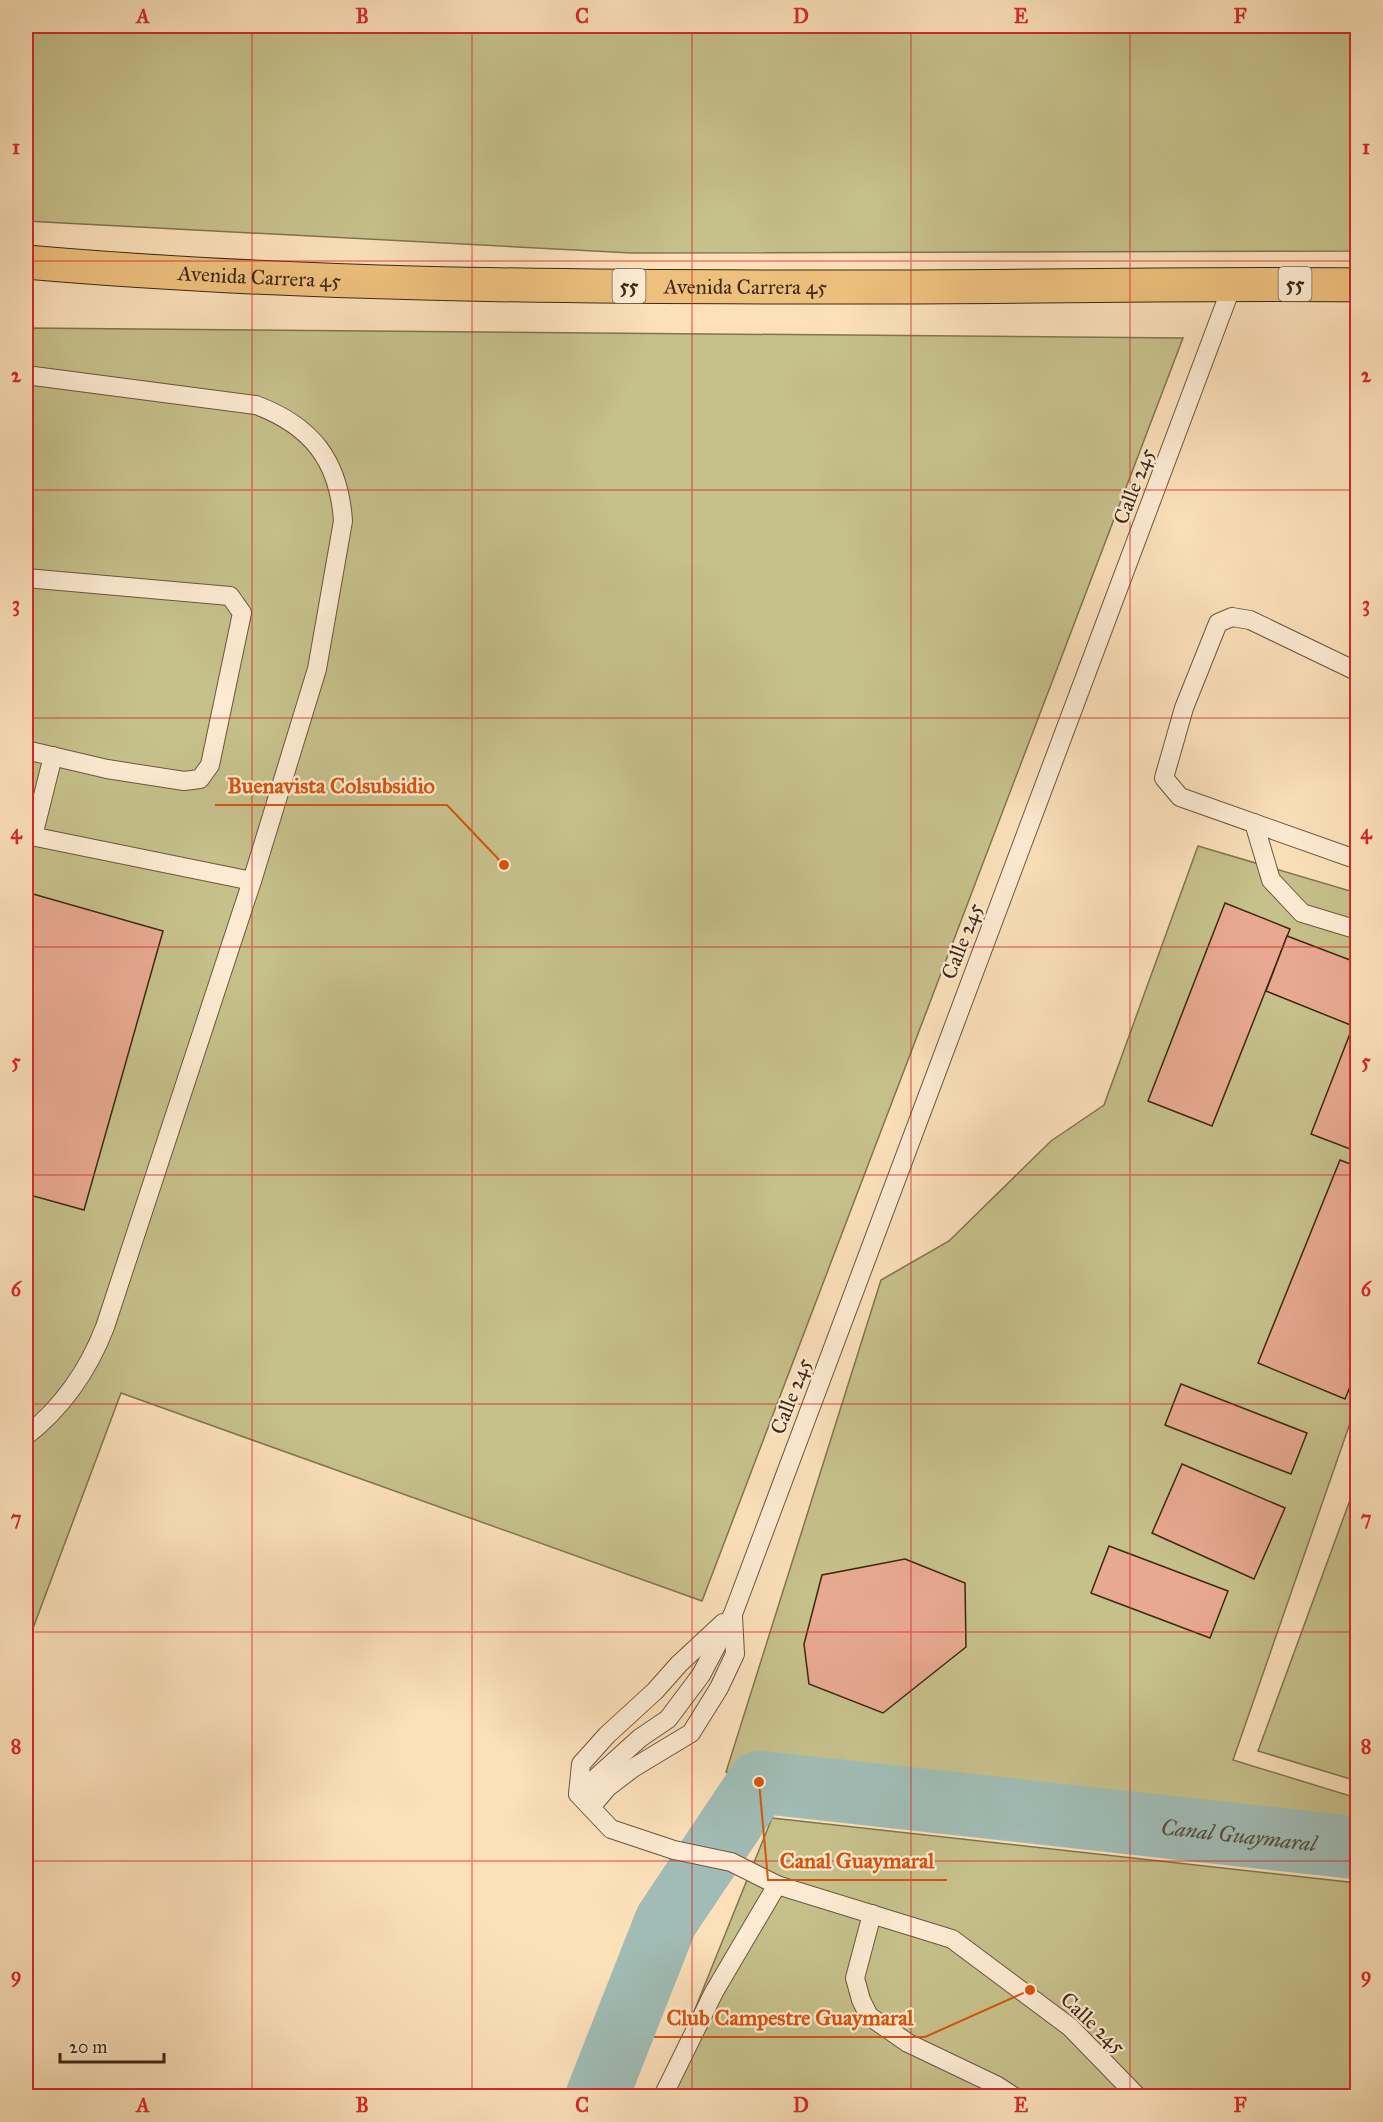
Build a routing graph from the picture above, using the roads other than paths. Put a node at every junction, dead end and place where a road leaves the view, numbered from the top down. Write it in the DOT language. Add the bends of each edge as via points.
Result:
graph roads {
  1 [pos="26,262"];
  2 [pos="1233,283"];
  3 [pos="1358,285"];
  4 [pos="26,375"];
  5 [pos="26,578"];
  6 [pos="1358,672"];
  7 [pos="26,750"];
  8 [pos="53,756"];
  9 [pos="1254,823"];
  10 [pos="29,836"];
  11 [pos="1358,860"];
  12 [pos="252,881"];
  13 [pos="1358,930"];
  14 [pos="26,1436"];
  15 [pos="733,1614"];
  16 [pos="585,1800"];
  17 [pos="777,1885"];
  18 [pos="872,1914"];
  19 [pos="663,2097"];
  20 [pos="1013,2097"];
  21 [pos="1137,2097"];
  1 -- 2 [label="highway, Avenida Carrera 45 / 55" via="442,284 823,288"];
  2 -- 3 [label="highway, Avenida Carrera 45 / 55"];
  2 -- 15 [label="lane, Calle 245"];
  4 -- 12 [label="lane" via="256,405 298,425 315,442 336,478 343,521 317,669"];
  5 -- 8 [label="lane" via="230,596 242,613 210,765 200,779 184,781 107,770"];
  6 -- 9 [label="lane" via="1250,620 1232,617 1218,623 1184,708 1164,778 1180,797"];
  7 -- 8 [label="lane"];
  8 -- 10 [label="lane"];
  9 -- 11 [label="lane"];
  9 -- 13 [label="lane" via="1271,880 1302,913"];
  10 -- 12 [label="lane"];
  12 -- 14 [label="lane" via="96,1349 58,1408"];
  15 -- 16 [label="lane, Calle 245" via="701,1676 668,1719 640,1738"];
  15 -- 16 [label="lane, Calle 245" via="678,1664 581,1764"];
  15 -- 16 [label="lane, Calle 245" via="735,1654 691,1733"];
  16 -- 17 [label="lane, Calle 245" via="611,1829 674,1850 731,1862"];
  17 -- 18 [label="lane, Calle 245"];
  17 -- 19 [label="lane" via="714,1992"];
  18 -- 20 [label="lane" via="855,1978 869,2016 908,2043"];
  18 -- 21 [label="lane, Calle 245" via="952,1939 1070,2027"];
}
